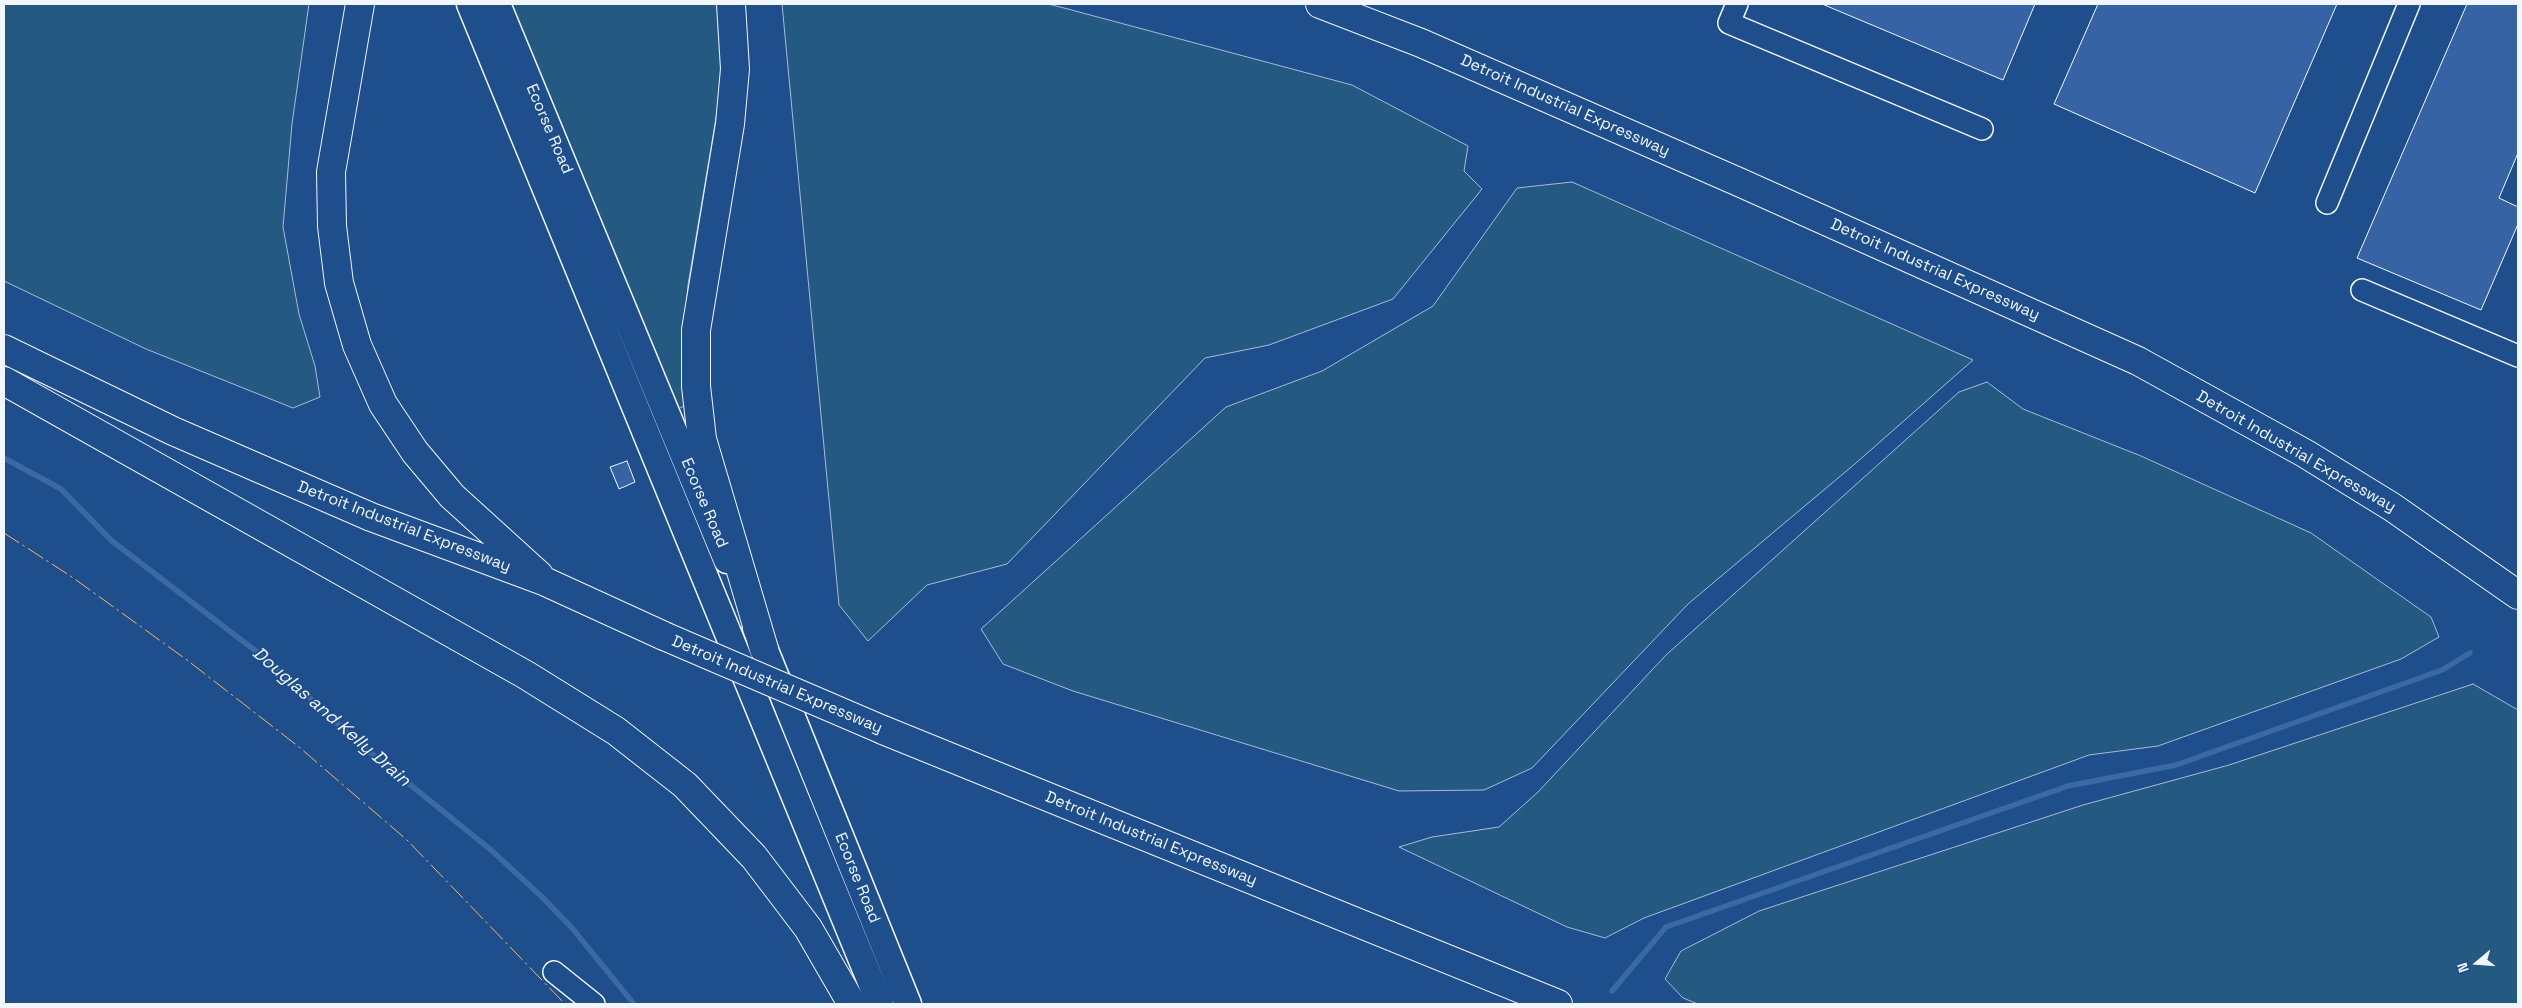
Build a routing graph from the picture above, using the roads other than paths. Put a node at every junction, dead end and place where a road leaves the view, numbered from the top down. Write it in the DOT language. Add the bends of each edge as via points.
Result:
graph roads {
  1 [pos="360,4"];
  2 [pos="470,4"];
  3 [pos="496,4"];
  4 [pos="731,4"];
  5 [pos="1320,4"];
  6 [pos="1737,4"];
  7 [pos="2409,4"];
  8 [pos="1982,129"];
  9 [pos="2327,203"];
  10 [pos="2362,290"];
  11 [pos="4,349"];
  12 [pos="2518,356"];
  13 [pos="4,381"];
  14 [pos="546,582"];
  15 [pos="2518,595"];
  16 [pos="764,649"];
  17 [pos="554,972"];
  18 [pos="594,1004"];
  19 [pos="852,1004"];
  20 [pos="880,1004"];
  21 [pos="908,1004"];
  22 [pos="1558,1004"];
  1 -- 14 [label="highway" via="331,172 332,226 340,283 357,345 384,404 414,452 452,496"];
  2 -- 20 [label="main road, Ecorse Road"];
  3 -- 16 [label="main road, Ecorse Road"];
  4 -- 16 [label="highway" via="735,69 730,124 696,330 696,386 702,439"];
  5 -- 15 [label="highway, Detroit Industrial Expressway" via="1421,43 2138,361 2306,454 2392,507"];
  6 -- 8 [label="lane" via="1729,23"];
  7 -- 9 [label="lane"];
  10 -- 12 [label="lane"];
  11 -- 14 [label="highway, Detroit Industrial Expressway" via="173,431 371,517"];
  13 -- 19 [label="highway" via="526,674 616,731 685,785 754,857 808,928"];
  14 -- 22 [label="highway, Detroit Industrial Expressway, bridge" via="883,730"];
  16 -- 21 [label="main road, Ecorse Road"];
  17 -- 18 [label="lane"];
}
